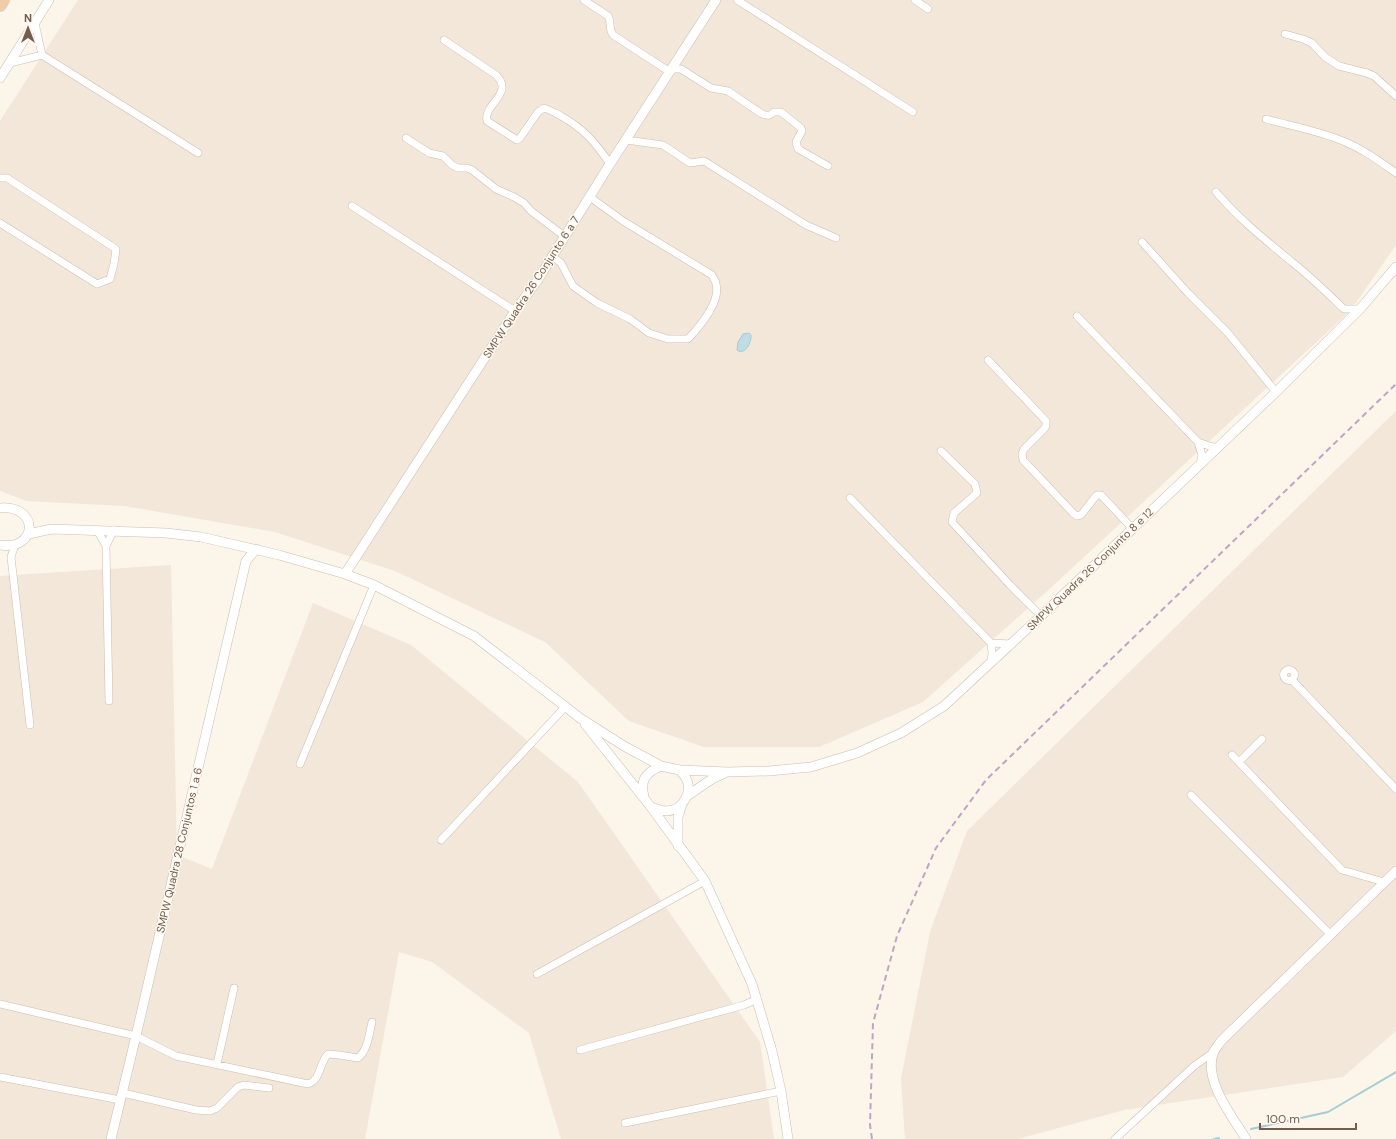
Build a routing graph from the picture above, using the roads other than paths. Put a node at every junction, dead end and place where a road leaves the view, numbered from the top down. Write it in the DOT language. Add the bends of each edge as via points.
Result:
graph roads {
  1 [pos="3,0"];
  2 [pos="49,0"];
  3 [pos="584,0"];
  4 [pos="716,0"];
  5 [pos="737,0"];
  6 [pos="915,0"];
  7 [pos="0,5"];
  8 [pos="928,9"];
  9 [pos="35,23"];
  10 [pos="1285,34"];
  11 [pos="444,40"];
  12 [pos="42,55"];
  13 [pos="678,60"];
  14 [pos="10,63"];
  15 [pos="681,69"];
  16 [pos="670,71"];
  17 [pos="0,78"];
  18 [pos="1396,96"];
  19 [pos="913,112"];
  20 [pos="1266,119"];
  21 [pos="406,138"];
  22 [pos="626,140"];
  23 [pos="198,153"];
  24 [pos="610,164"];
  25 [pos="828,166"];
  26 [pos="1396,173"];
  27 [pos="0,178"];
  28 [pos="1216,192"];
  29 [pos="590,197"];
  30 [pos="352,206"];
  31 [pos="0,223"];
  32 [pos="564,236"];
  33 [pos="836,238"];
  34 [pos="1142,242"];
  35 [pos="552,256"];
  36 [pos="1396,267"];
  37 [pos="1344,309"];
  38 [pos="1360,309"];
  39 [pos="516,311"];
  40 [pos="1077,316"];
  41 [pos="1344,324"];
  42 [pos="988,360"];
  43 [pos="1276,392"];
  44 [pos="1198,442"];
  45 [pos="1217,448"];
  46 [pos="942,451"];
  47 [pos="1200,464"];
  48 [pos="850,498"];
  49 [pos="0,508"];
  50 [pos="29,521"];
  51 [pos="51,529"];
  52 [pos="1133,529"];
  53 [pos="97,530"];
  54 [pos="114,530"];
  55 [pos="29,534"];
  56 [pos="15,545"];
  57 [pos="238,545"];
  58 [pos="2,546"];
  59 [pos="106,546"];
  60 [pos="256,549"];
  61 [pos="12,557"];
  62 [pos="246,560"];
  63 [pos="345,574"];
  64 [pos="374,585"];
  65 [pos="1041,616"];
  66 [pos="991,643"];
  67 [pos="1011,644"];
  68 [pos="991,663"];
  69 [pos="1292,680"];
  70 [pos="109,701"];
  71 [pos="566,706"];
  72 [pos="580,718"];
  73 [pos="30,725"];
  74 [pos="1262,739"];
  75 [pos="1232,755"];
  76 [pos="1239,762"];
  77 [pos="300,764"];
  78 [pos="661,766"];
  79 [pos="680,770"];
  80 [pos="728,772"];
  81 [pos="1396,789"];
  82 [pos="1191,795"];
  83 [pos="687,796"];
  84 [pos="644,799"];
  85 [pos="682,804"];
  86 [pos="651,807"];
  87 [pos="441,840"];
  88 [pos="678,846"];
  89 [pos="1396,870"];
  90 [pos="705,881"];
  91 [pos="1384,882"];
  92 [pos="1331,935"];
  93 [pos="537,974"];
  94 [pos="234,988"];
  95 [pos="757,999"];
  96 [pos="0,1004"];
  97 [pos="372,1022"];
  98 [pos="136,1036"];
  99 [pos="580,1050"];
  100 [pos="1214,1052"];
  101 [pos="217,1064"];
  102 [pos="0,1077"];
  103 [pos="269,1088"];
  104 [pos="781,1091"];
  105 [pos="122,1097"];
  106 [pos="625,1123"];
  107 [pos="111,1139"];
  108 [pos="788,1139"];
  109 [pos="1115,1139"];
  110 [pos="1246,1139"];
  1 -- 7 [label="highway"];
  2 -- 9 [label="street"];
  3 -- 16 [label="street" via="608,16 613,35"];
  4 -- 13 [label="street, SMPW Quadra 26 Conjunto 6 a 7"];
  5 -- 19 [label="street"];
  6 -- 8 [label="street"];
  9 -- 12 [label="street"];
  9 -- 14 [label="street"];
  10 -- 18 [label="street" via="1312,43 1324,57 1339,66 1374,76"];
  11 -- 24 [label="street" via="501,81 502,91 487,114 487,121 517,140 538,112 544,108 548,109 591,137"];
  12 -- 14 [label="street"];
  12 -- 23 [label="street"];
  13 -- 15 [label="street"];
  13 -- 16 [label="street, SMPW Quadra 26 Conjunto 6 a 7"];
  14 -- 17 [label="street"];
  15 -- 16 [label="street"];
  15 -- 25 [label="street" via="711,88 728,91 762,114 767,116 781,112 801,128 796,142 798,149"];
  16 -- 22 [label="street, SMPW Quadra 26 Conjunto 6 a 7"];
  20 -- 26 [label="street" via="1344,142 1372,156"];
  21 -- 32 [label="street" via="429,153 442,156 458,168 472,170 496,189 524,203"];
  22 -- 24 [label="street, SMPW Quadra 26 Conjunto 6 a 7"];
  22 -- 33 [label="street" via="663,145 690,163 704,161 806,225"];
  24 -- 29 [label="street, SMPW Quadra 26 Conjunto 6 a 7"];
  27 -- 31 [label="street" via="7,178 116,249 110,279 97,284"];
  28 -- 37 [label="street" via="1255,232 1300,268"];
  29 -- 32 [label="street, SMPW Quadra 26 Conjunto 6 a 7"];
  29 -- 35 [label="street" via="623,221 712,275 716,283 716,295 704,322 688,339 668,339 649,333 630,319 577,290 561,263"];
  30 -- 39 [label="street"];
  32 -- 35 [label="street, SMPW Quadra 26 Conjunto 6 a 7"];
  34 -- 43 [label="street" via="1228,333"];
  35 -- 39 [label="street, SMPW Quadra 26 Conjunto 6 a 7"];
  36 -- 38 [label="street, SMPW Quadra 26 Conjunto 8 e 12"];
  37 -- 38 [label="street"];
  37 -- 41 [label="street"];
  38 -- 41 [label="street, SMPW Quadra 26 Conjunto 8 e 12"];
  39 -- 63 [label="street, SMPW Quadra 26 Conjunto 6 a 7"];
  40 -- 44 [label="street"];
  41 -- 43 [label="street, SMPW Quadra 26 Conjunto 8 e 12"];
  42 -- 52 [label="street" via="1046,420 1044,429 1024,449 1023,460 1077,516 1097,495 1101,495"];
  43 -- 45 [label="street, SMPW Quadra 26 Conjunto 8 e 12"];
  44 -- 45 [label="street"];
  44 -- 47 [label="street" via="1202,455"];
  45 -- 47 [label="street, SMPW Quadra 26 Conjunto 8 e 12"];
  46 -- 65 [label="street" via="977,489 977,493 954,513 952,522"];
  47 -- 52 [label="street, SMPW Quadra 26 Conjunto 8 e 12"];
  48 -- 66 [label="street"];
  49 -- 50 [label="street" via="16,509"];
  50 -- 51 [label="street"];
  50 -- 55 [label="street"];
  51 -- 53 [label="street"];
  51 -- 55 [label="street"];
  52 -- 65 [label="street, SMPW Quadra 26 Conjunto 8 e 12"];
  53 -- 54 [label="street"];
  53 -- 59 [label="street"];
  54 -- 57 [label="street" via="201,537"];
  54 -- 59 [label="street"];
  55 -- 56 [label="street"];
  56 -- 58 [label="street"];
  56 -- 61 [label="street"];
  57 -- 60 [label="street"];
  57 -- 62 [label="street"];
  58 -- 61 [label="street"];
  59 -- 70 [label="street"];
  60 -- 62 [label="street, SMPW Quadra 28 Conjuntos 1 a 6"];
  60 -- 63 [label="street"];
  61 -- 73 [label="street"];
  62 -- 98 [label="street, SMPW Quadra 28 Conjuntos 1 a 6"];
  63 -- 64 [label="street"];
  64 -- 71 [label="street" via="474,636"];
  64 -- 77 [label="street"];
  65 -- 67 [label="street, SMPW Quadra 26 Conjunto 8 e 12"];
  66 -- 67 [label="street"];
  66 -- 68 [label="street"];
  67 -- 68 [label="street, SMPW Quadra 26 Conjunto 8 e 12"];
  68 -- 80 [label="street, SMPW Quadra 26 Conjunto 8 e 12" via="944,706 901,733 857,753 811,767"];
  69 -- 81 [label="street"];
  71 -- 72 [label="street"];
  71 -- 87 [label="street"];
  72 -- 78 [label="street"];
  72 -- 84 [label="street"];
  74 -- 76 [label="street"];
  75 -- 76 [label="street"];
  76 -- 91 [label="street" via="1342,870"];
  78 -- 79 [label="street"];
  78 -- 84 [label="street" via="651,770 644,778"];
  79 -- 80 [label="street, SMPW Quadra 26 Conjunto 8 e 12"];
  79 -- 83 [label="street" via="686,778"];
  80 -- 83 [label="street, SMPW Quadra 26 Conjunto 8 e 12" via="712,779"];
  82 -- 92 [label="street"];
  83 -- 85 [label="street"];
  84 -- 86 [label="street"];
  85 -- 86 [label="street" via="667,811"];
  85 -- 88 [label="street" via="678,817"];
  86 -- 88 [label="street"];
  88 -- 90 [label="street"];
  89 -- 91 [label="street"];
  90 -- 93 [label="street"];
  90 -- 95 [label="street"];
  91 -- 92 [label="street"];
  92 -- 100 [label="street" via="1221,1041"];
  94 -- 101 [label="street"];
  95 -- 99 [label="street" via="744,1005"];
  95 -- 104 [label="street"];
  96 -- 98 [label="street"];
  97 -- 101 [label="street" via="363,1054 358,1058 328,1054 317,1078 308,1084"];
  98 -- 101 [label="street" via="171,1054"];
  98 -- 105 [label="street, SMPW Quadra 28 Conjuntos 1 a 6"];
  100 -- 109 [label="street" via="1194,1066"];
  100 -- 110 [label="street" via="1211,1064 1217,1092"];
  102 -- 105 [label="street"];
  103 -- 105 [label="street" via="238,1087 217,1108 206,1111"];
  104 -- 106 [label="street"];
  104 -- 108 [label="street"];
  105 -- 107 [label="street, SMPW Quadra 28 Conjuntos 1 a 6"];
}
